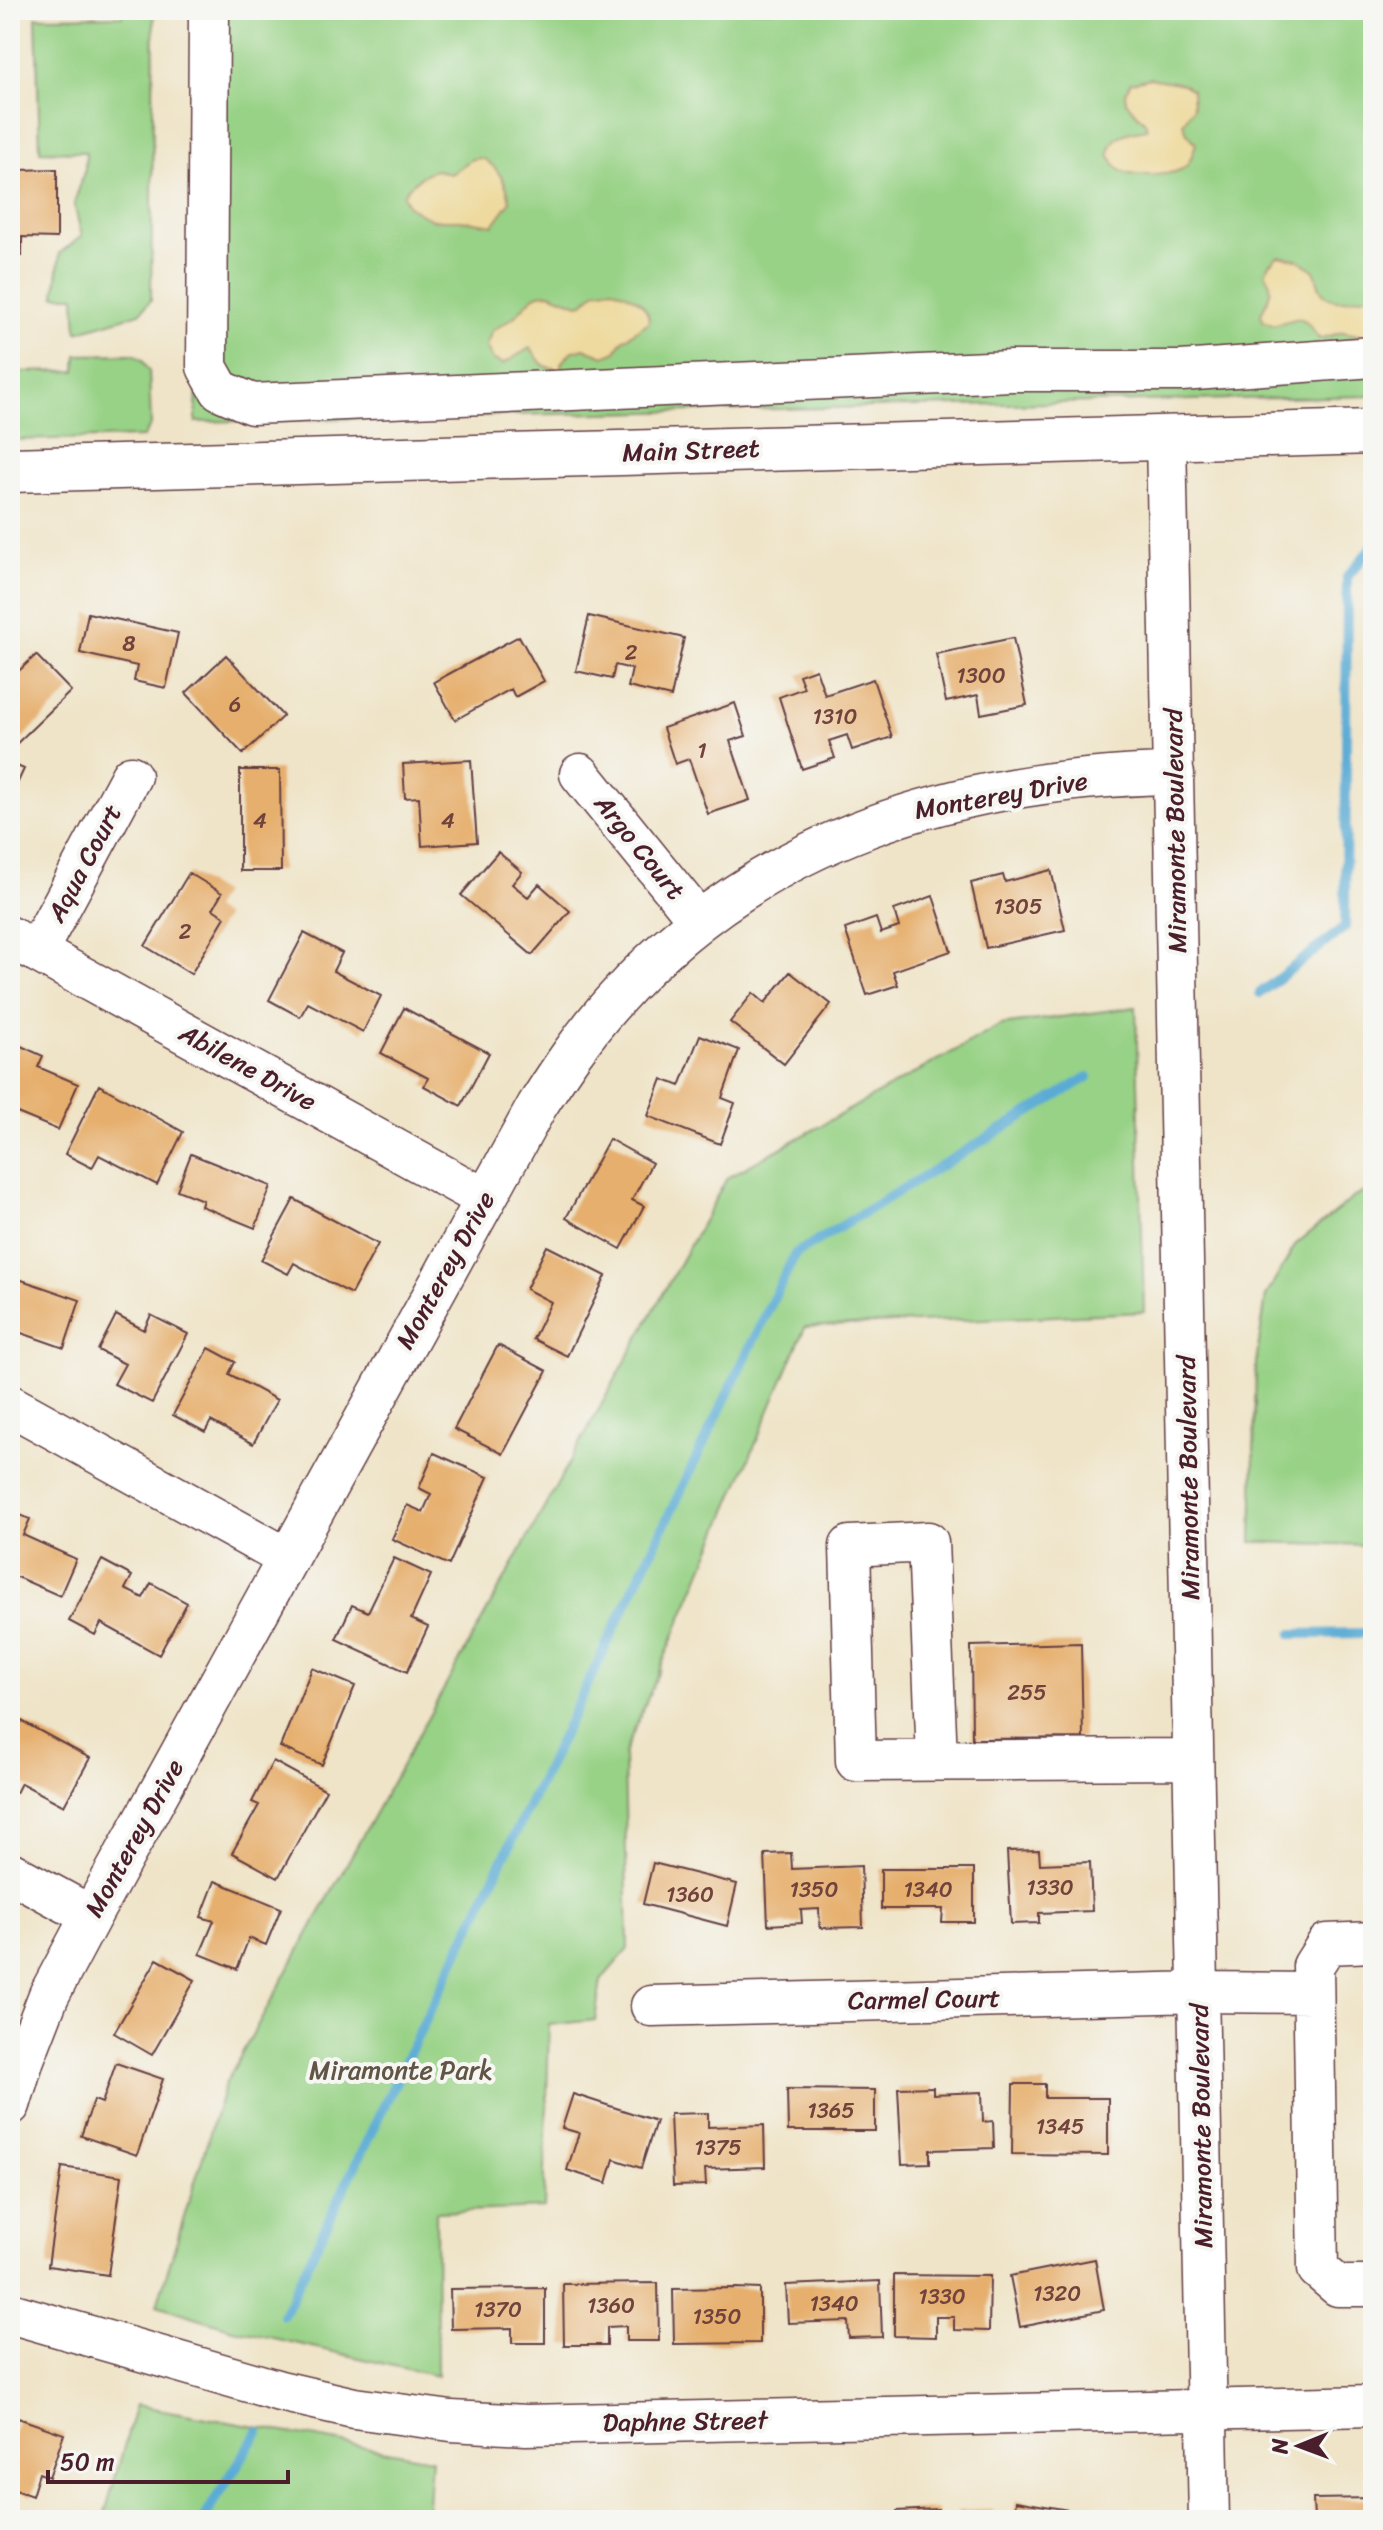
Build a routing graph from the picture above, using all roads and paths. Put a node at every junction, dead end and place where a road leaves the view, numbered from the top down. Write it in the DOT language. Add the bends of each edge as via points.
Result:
graph roads {
  1 [pos="209,10"];
  2 [pos="1373,357"];
  3 [pos="1373,432"];
  4 [pos="1166,437"];
  5 [pos="10,470"];
  6 [pos="580,774"];
  7 [pos="1174,774"];
  8 [pos="131,776"];
  9 [pos="699,921"];
  10 [pos="23,944"];
  11 [pos="484,1198"];
  12 [pos="10,1405"];
  13 [pos="287,1558"];
  14 [pos="937,1759"];
  15 [pos="1193,1759"];
  16 [pos="10,1872"];
  17 [pos="91,1916"];
  18 [pos="1373,1942"];
  19 [pos="1198,1992"];
  20 [pos="1313,1993"];
  21 [pos="651,2006"];
  22 [pos="10,2105"];
  23 [pos="1373,2286"];
  24 [pos="10,2313"];
  25 [pos="1373,2406"];
  26 [pos="1207,2409"];
  27 [pos="1209,2520"];
  1 -- 2 [label="street" via="207,367 220,390 252,404 1011,371 1181,371"];
  3 -- 4 [label="main road, Main Street"];
  4 -- 5 [label="main road, Main Street"];
  4 -- 7 [label="street, Miramonte Boulevard"];
  6 -- 9 [label="street, Argo Court"];
  7 -- 9 [label="street, Monterey Drive" via="1047,782 905,812 823,844 763,876"];
  7 -- 15 [label="street, Miramonte Boulevard"];
  8 -- 10 [label="street, Aqua Court"];
  9 -- 11 [label="street, Monterey Drive" via="622,992 570,1055"];
  10 -- 11 [label="street, Abilene Drive"];
  11 -- 13 [label="street, Monterey Drive"];
  12 -- 13 [label="street"];
  13 -- 17 [label="street, Monterey Drive"];
  14 -- 14 [label="street" via="856,1761 850,1546 928,1542"];
  14 -- 15 [label="street"];
  15 -- 19 [label="street, Miramonte Boulevard"];
  16 -- 17 [label="street"];
  17 -- 22 [label="street, Monterey Drive" via="49,1995"];
  18 -- 20 [label="street" via="1327,1944 1313,1966"];
  19 -- 20 [label="street, Carmel Court"];
  19 -- 21 [label="street, Carmel Court"];
  19 -- 26 [label="street, Miramonte Boulevard"];
  20 -- 23 [label="street" via="1318,2269 1338,2286"];
  24 -- 26 [label="street, Daphne Street" via="280,2391 451,2421 526,2425"];
  25 -- 26 [label="street, Daphne Street"];
  26 -- 27 [label="street, Miramonte Boulevard"];
}
